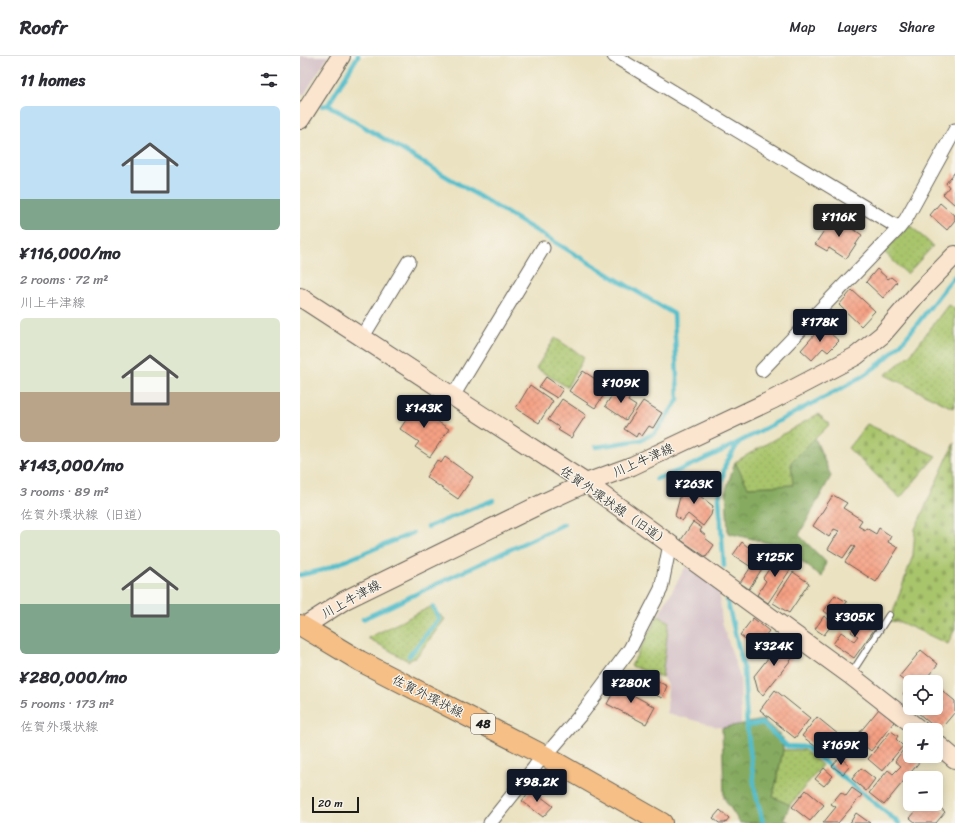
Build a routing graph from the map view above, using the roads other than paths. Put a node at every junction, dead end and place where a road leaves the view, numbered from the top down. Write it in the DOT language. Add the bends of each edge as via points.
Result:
graph roads {
  1 [pos="341,56"];
  2 [pos="614,56"];
  3 [pos="300,120"];
  4 [pos="955,130"];
  5 [pos="899,228"];
  6 [pos="543,248"];
  7 [pos="955,255"];
  8 [pos="409,262"];
  9 [pos="300,297"];
  10 [pos="362,338"];
  11 [pos="762,370"];
  12 [pos="453,396"];
  13 [pos="586,484"];
  14 [pos="670,544"];
  15 [pos="889,615"];
  16 [pos="301,627"];
  17 [pos="850,675"];
  18 [pos="911,723"];
  19 [pos="943,749"];
  20 [pos="543,755"];
  21 [pos="955,759"];
  22 [pos="490,823"];
  23 [pos="662,823"];
  1 -- 3 [label="street"];
  2 -- 5 [label="street"];
  4 -- 5 [label="street"];
  5 -- 11 [label="street"];
  6 -- 12 [label="street"];
  7 -- 13 [label="street, 川上牛津線" via="882,335 856,356 774,399 632,466"];
  8 -- 10 [label="street"];
  9 -- 10 [label="street, 佐賀外環状線（旧道）"];
  10 -- 12 [label="street, 佐賀外環状線（旧道）"];
  12 -- 13 [label="street, 佐賀外環状線（旧道）"];
  13 -- 14 [label="street, 佐賀外環状線（旧道）"];
  13 -- 16 [label="street, 川上牛津線" via="344,600"];
  14 -- 17 [label="street, 佐賀外環状線（旧道）"];
  14 -- 20 [label="street" via="661,589 630,649 583,712"];
  15 -- 17 [label="lane"];
  16 -- 20 [label="main road, 佐賀外環状線 / 48" via="360,661"];
  17 -- 18 [label="street, 佐賀外環状線（旧道）"];
  19 -- 21 [label="street"];
  20 -- 22 [label="street"];
  20 -- 23 [label="main road, 佐賀外環状線 / 48"];
}
